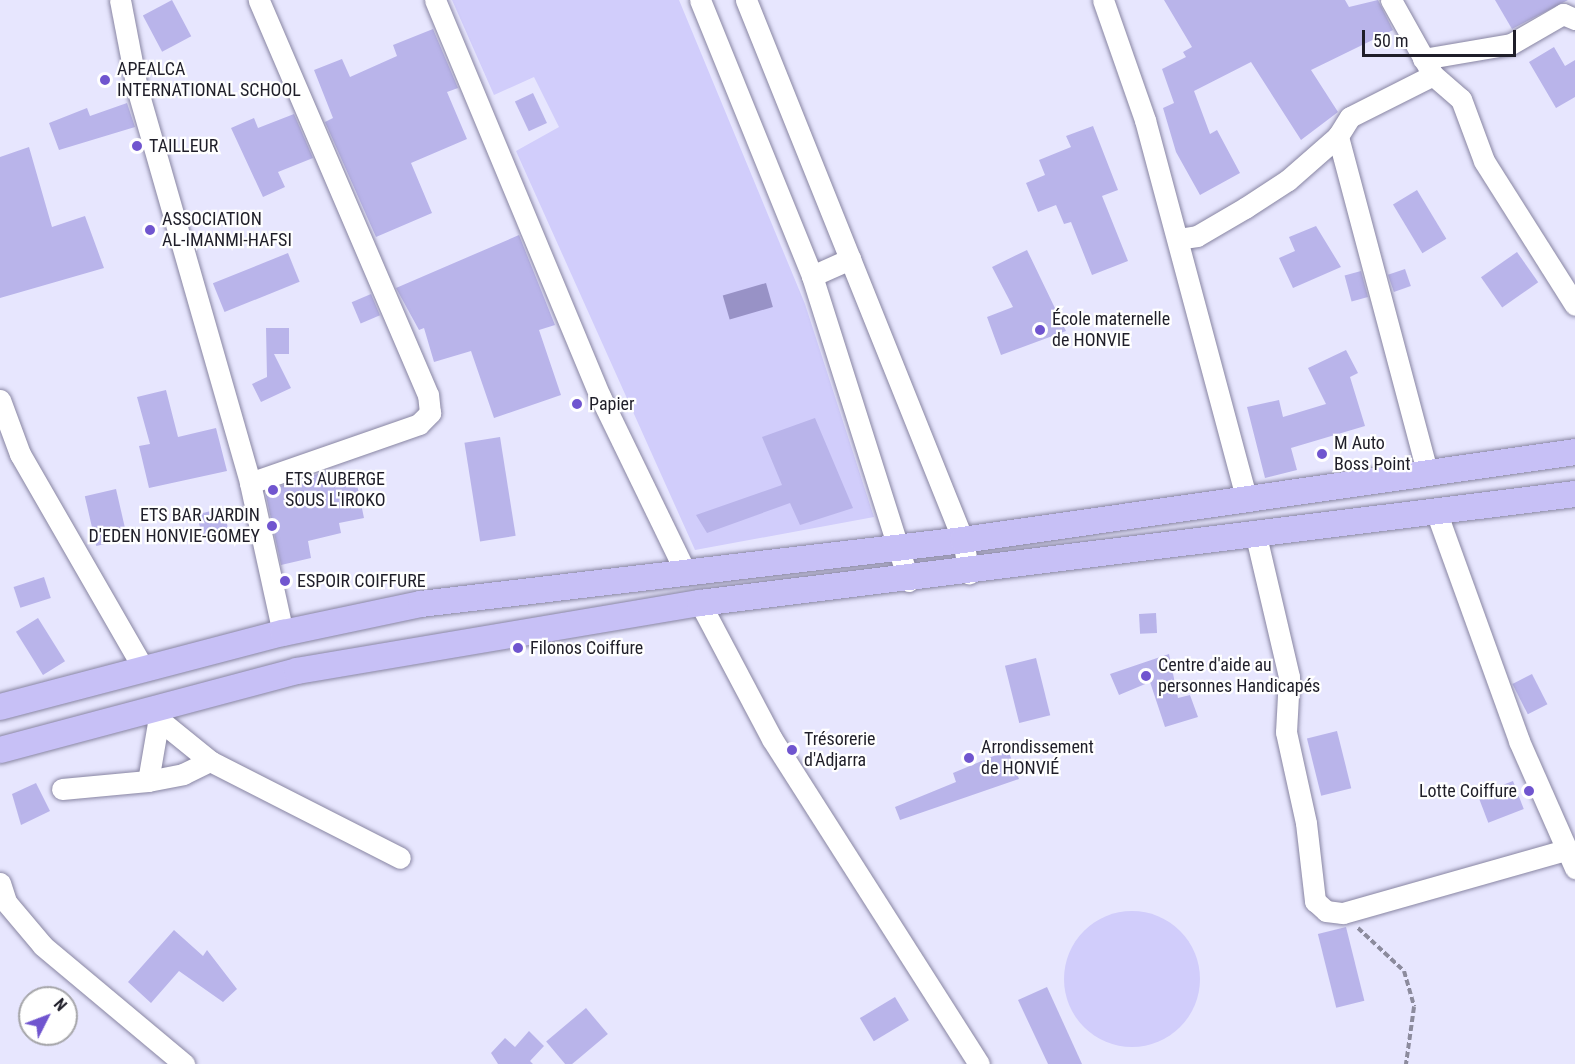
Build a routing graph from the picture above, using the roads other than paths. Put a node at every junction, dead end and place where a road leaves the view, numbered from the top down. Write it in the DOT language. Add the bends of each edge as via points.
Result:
graph roads {
  1 [pos="120,0"];
  2 [pos="259,0"];
  3 [pos="435,0"];
  4 [pos="700,0"];
  5 [pos="746,0"];
  6 [pos="1103,0"];
  7 [pos="1391,0"];
  8 [pos="1575,19"];
  9 [pos="1428,67"];
  10 [pos="1338,136"];
  11 [pos="1178,239"];
  12 [pos="850,259"];
  13 [pos="812,276"];
  14 [pos="1575,305"];
  15 [pos="0,400"];
  16 [pos="1575,452"];
  17 [pos="1428,475"];
  18 [pos="250,483"];
  19 [pos="1575,494"];
  20 [pos="1246,496"];
  21 [pos="1437,514"];
  22 [pos="1256,536"];
  23 [pos="963,540"];
  24 [pos="900,547"];
  25 [pos="686,573"];
  26 [pos="969,573"];
  27 [pos="909,581"];
  28 [pos="700,603"];
  29 [pos="283,633"];
  30 [pos="144,670"];
  31 [pos="0,707"];
  32 [pos="153,717"];
  33 [pos="0,750"];
  34 [pos="210,761"];
  35 [pos="148,781"];
  36 [pos="62,789"];
  37 [pos="400,858"];
  38 [pos="1570,859"];
  39 [pos="2,897"];
  40 [pos="183,1064"];
  41 [pos="979,1064"];
  1 -- 18 [label="street" via="137,88"];
  2 -- 18 [label="street" via="428,395 430,413 419,424"];
  3 -- 25 [label="street" via="600,396"];
  4 -- 13 [label="street"];
  5 -- 12 [label="street"];
  6 -- 11 [label="street"];
  7 -- 9 [label="street"];
  8 -- 9 [label="street" via="1563,14 1511,44"];
  9 -- 10 [label="street" via="1350,117"];
  9 -- 14 [label="street" via="1461,99 1484,161"];
  10 -- 11 [label="street" via="1288,180 1245,208 1197,236"];
  10 -- 17 [label="street"];
  11 -- 20 [label="street"];
  12 -- 13 [label="street"];
  12 -- 23 [label="street"];
  13 -- 24 [label="street"];
  15 -- 30 [label="street" via="20,454"];
  16 -- 17 [label="main road"];
  17 -- 20 [label="main road"];
  18 -- 29 [label="street"];
  19 -- 21 [label="main road"];
  20 -- 23 [label="main road"];
  21 -- 22 [label="main road"];
  21 -- 38 [label="street" via="1519,741"];
  22 -- 26 [label="main road"];
  22 -- 38 [label="street" via="1289,677 1286,732 1306,824 1315,901 1326,911 1343,913"];
  23 -- 24 [label="main road"];
  23 -- 26 [label="street"];
  24 -- 25 [label="main road"];
  24 -- 27 [label="street"];
  25 -- 29 [label="main road" via="421,604"];
  26 -- 27 [label="main road"];
  27 -- 28 [label="main road"];
  28 -- 32 [label="main road" via="297,671"];
  28 -- 41 [label="street" via="772,739"];
  29 -- 30 [label="main road"];
  30 -- 31 [label="main road"];
  32 -- 33 [label="main road"];
  32 -- 34 [label="street"];
  32 -- 35 [label="street"];
  34 -- 35 [label="street" via="183,774"];
  34 -- 37 [label="street"];
  35 -- 36 [label="street"];
  39 -- 40 [label="street" via="43,946"];
}
